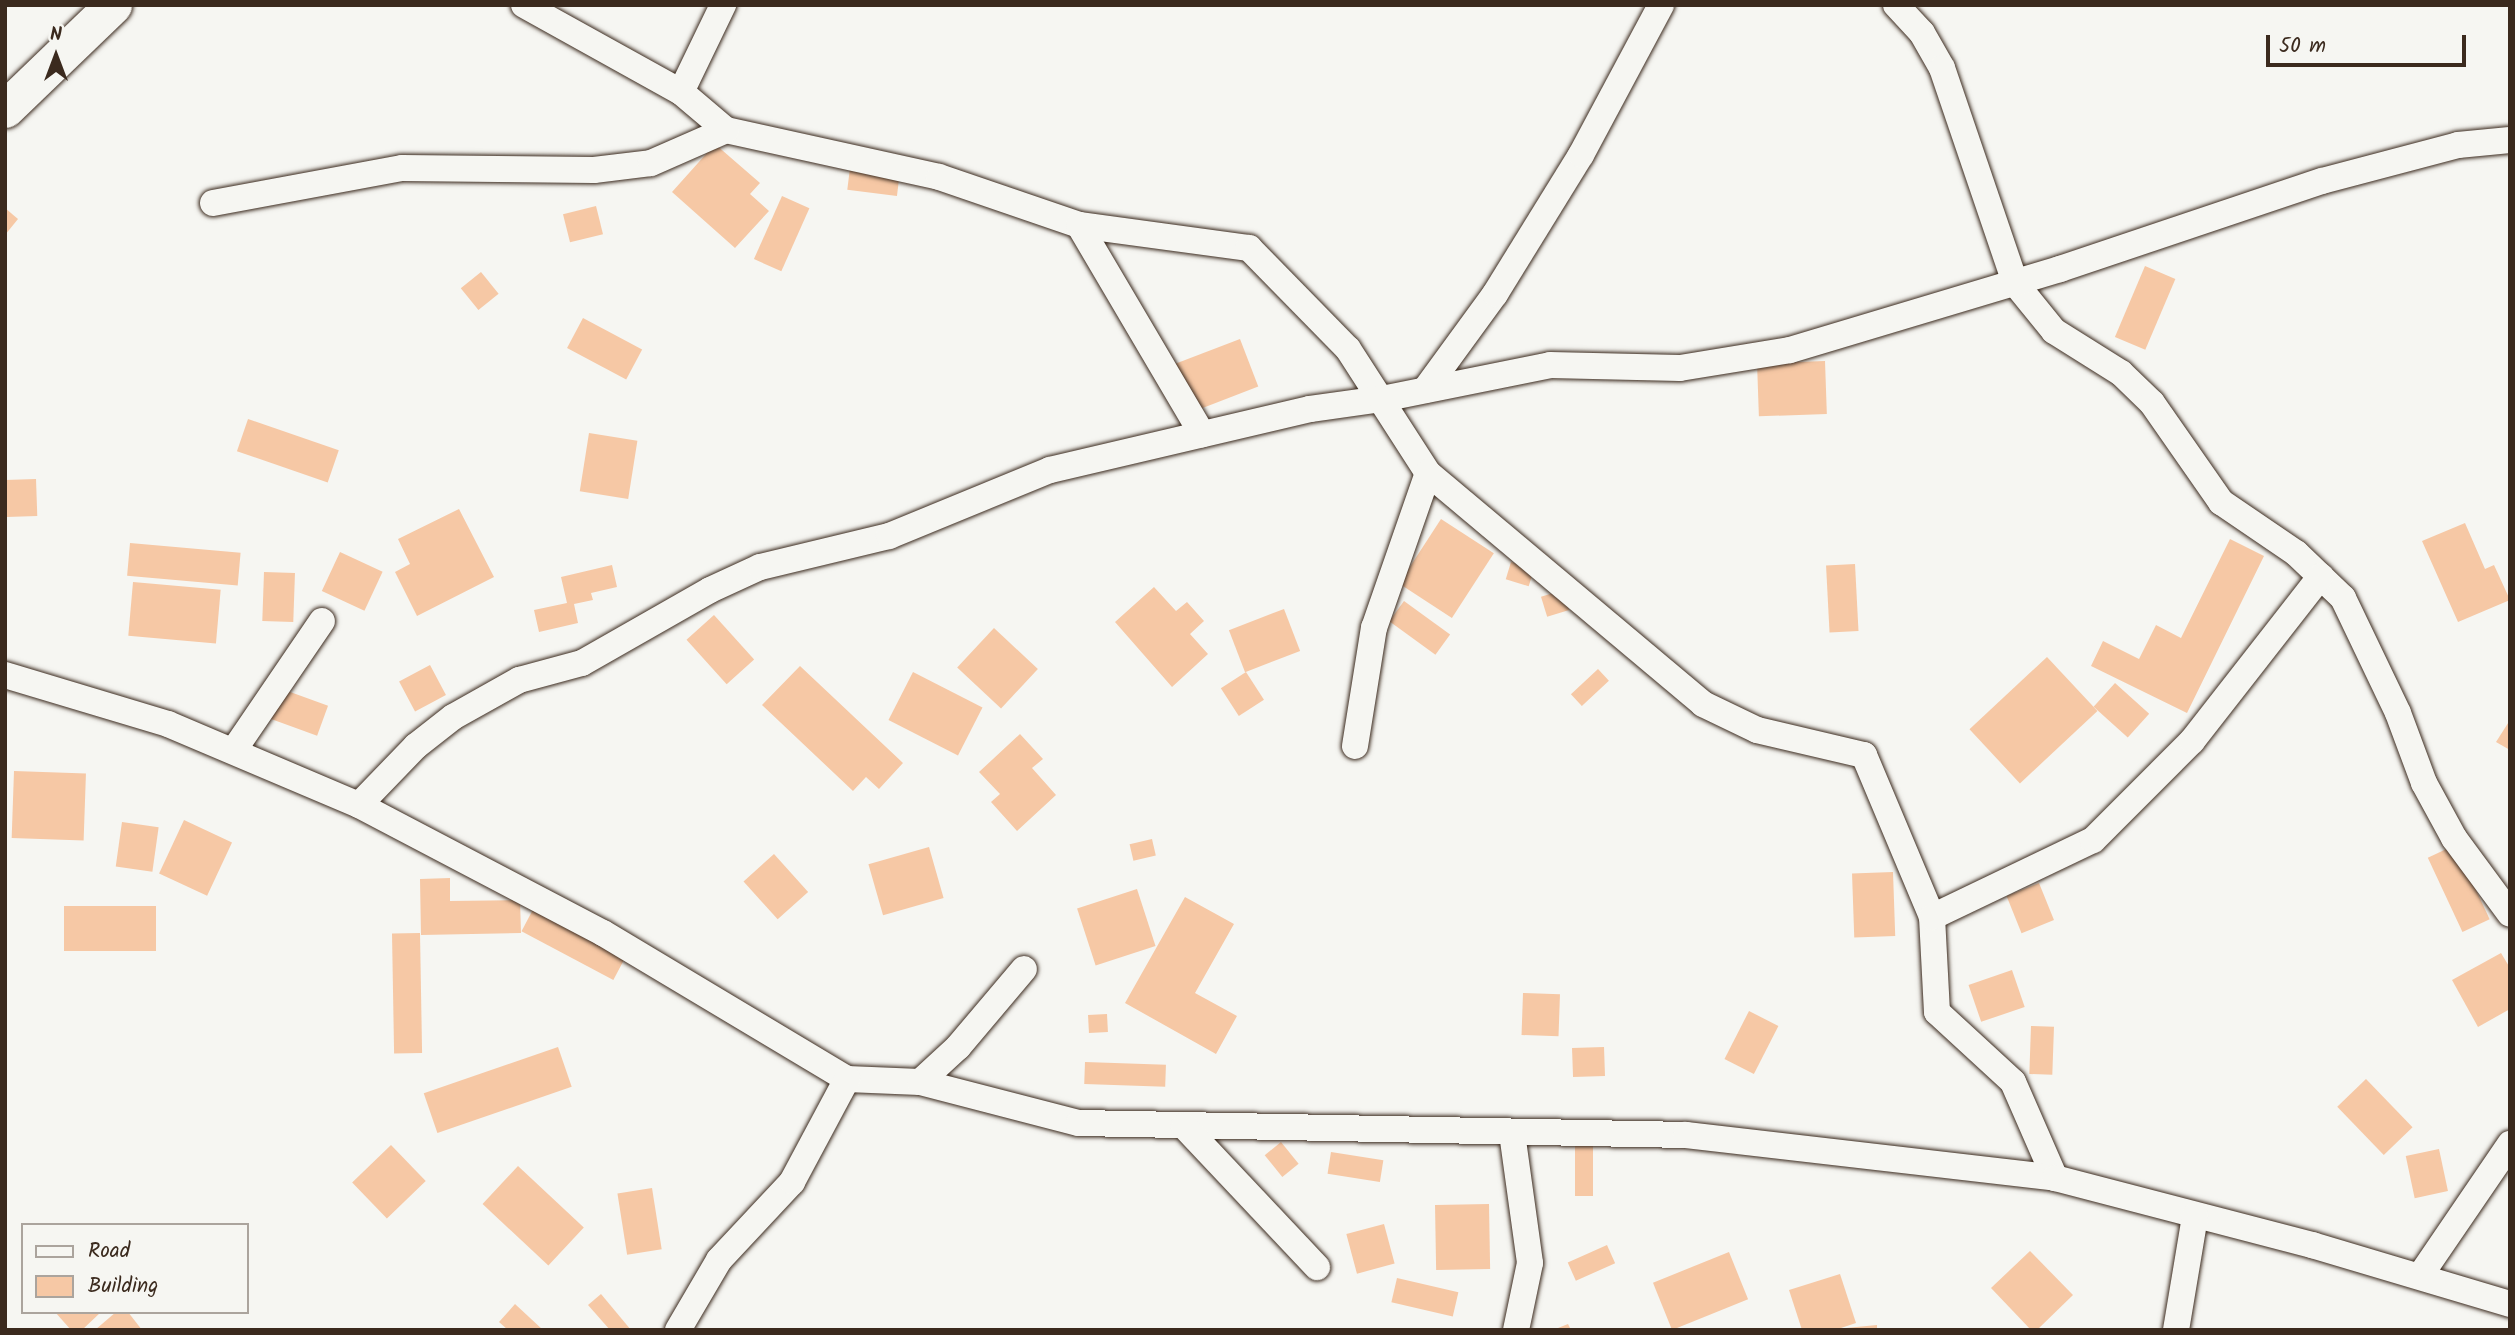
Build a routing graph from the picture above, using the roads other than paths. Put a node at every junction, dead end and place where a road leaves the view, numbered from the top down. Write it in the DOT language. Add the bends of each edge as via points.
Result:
graph roads {
  1 [pos="113,5"];
  2 [pos="524,5"];
  3 [pos="723,5"];
  4 [pos="1661,5"];
  5 [pos="1896,5"];
  6 [pos="681,93"];
  7 [pos="5,110"];
  8 [pos="726,130"];
  9 [pos="2510,140"];
  10 [pos="213,204"];
  11 [pos="1079,225"];
  12 [pos="2015,283"];
  13 [pos="1425,390"];
  14 [pos="1382,400"];
  15 [pos="1202,434"];
  16 [pos="1428,473"];
  17 [pos="2321,576"];
  18 [pos="322,621"];
  19 [pos="5,675"];
  20 [pos="1355,746"];
  21 [pos="234,750"];
  22 [pos="359,805"];
  23 [pos="2510,914"];
  24 [pos="1932,917"];
  25 [pos="1024,969"];
  26 [pos="847,1079"];
  27 [pos="920,1083"];
  28 [pos="1185,1126"];
  29 [pos="1512,1133"];
  30 [pos="2510,1144"];
  31 [pos="2055,1178"];
  32 [pos="2195,1217"];
  33 [pos="1317,1268"];
  34 [pos="2420,1276"];
  35 [pos="2510,1304"];
  36 [pos="678,1330"];
  37 [pos="1516,1330"];
  38 [pos="2176,1330"];
  1 -- 7 [label="main road"];
  2 -- 6 [label="street"];
  3 -- 6 [label="street"];
  4 -- 13 [label="street" via="1581,155 1495,294"];
  5 -- 12 [label="street" via="1922,33 1942,68"];
  6 -- 8 [label="street"];
  8 -- 10 [label="street" via="651,163 594,170 402,168"];
  8 -- 11 [label="street" via="939,177"];
  9 -- 12 [label="street" via="2458,145 2322,181"];
  11 -- 14 [label="street" via="1249,248 1348,349"];
  11 -- 15 [label="street"];
  12 -- 13 [label="street" via="1790,350 1680,368 1549,365"];
  12 -- 17 [label="street" via="2054,331 2121,373 2152,403 2221,502 2262,527"];
  13 -- 14 [label="street"];
  14 -- 15 [label="street" via="1310,409"];
  14 -- 16 [label="street"];
  15 -- 22 [label="street" via="1050,470 901,531 845,549 760,567 582,663 519,680 453,717"];
  16 -- 20 [label="street" via="1374,628"];
  16 -- 24 [label="street" via="1703,704 1757,730 1864,755"];
  17 -- 23 [label="street" via="2343,598 2424,783 2454,838"];
  17 -- 24 [label="street" via="2192,741 2093,840"];
  18 -- 21 [label="street"];
  19 -- 21 [label="street" via="168,724"];
  21 -- 22 [label="street"];
  22 -- 26 [label="street" via="603,933"];
  24 -- 31 [label="street" via="1937,1012 2013,1082"];
  25 -- 27 [label="street" via="958,1047"];
  26 -- 27 [label="street"];
  26 -- 36 [label="street" via="792,1182 719,1260"];
  27 -- 28 [label="street" via="1079,1123"];
  28 -- 29 [label="street"];
  28 -- 33 [label="street"];
  29 -- 31 [label="street" via="1686,1135"];
  29 -- 37 [label="street" via="1530,1263"];
  30 -- 34 [label="street"];
  31 -- 32 [label="street"];
  32 -- 34 [label="street"];
  32 -- 38 [label="street"];
  34 -- 35 [label="street"];
}
